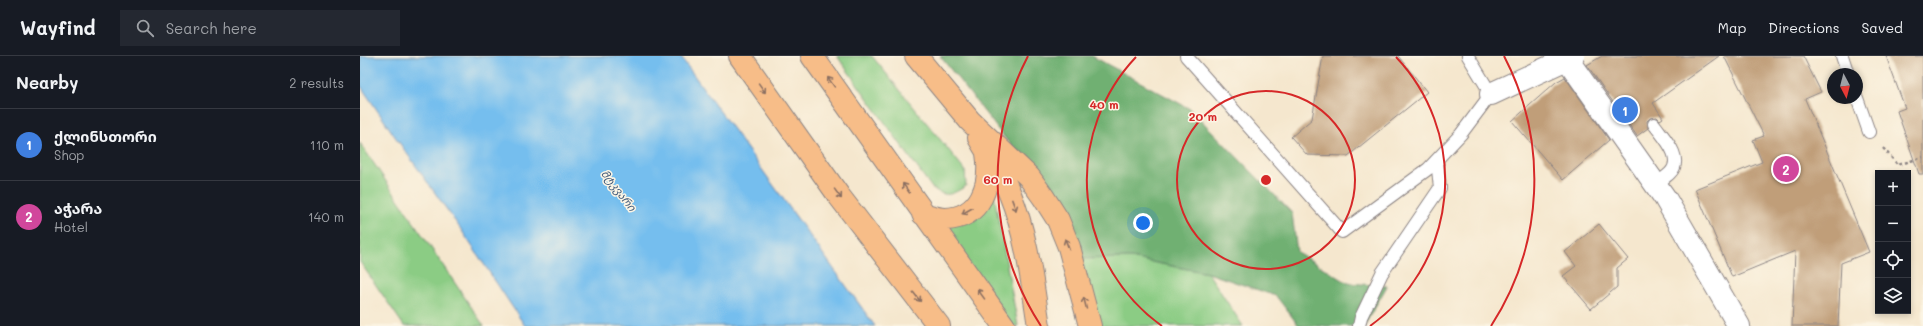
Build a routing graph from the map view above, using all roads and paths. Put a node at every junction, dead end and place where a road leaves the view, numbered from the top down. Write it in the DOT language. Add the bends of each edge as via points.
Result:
graph roads {
  1 [pos="740,56"];
  2 [pos="812,56"];
  3 [pos="916,56"];
  4 [pos="1186,56"];
  5 [pos="1468,56"];
  6 [pos="1842,56"];
  7 [pos="1570,57"];
  8 [pos="1846,68"];
  9 [pos="1491,94"];
  10 [pos="1859,104"];
  11 [pos="970,121"];
  12 [pos="1654,124"];
  13 [pos="1869,132"];
  14 [pos="987,152"];
  15 [pos="1923,157"];
  16 [pos="1437,160"];
  17 [pos="1656,185"];
  18 [pos="924,214"];
  19 [pos="939,326"];
  20 [pos="1004,326"];
  21 [pos="1039,326"];
  22 [pos="1090,326"];
  23 [pos="1359,326"];
  24 [pos="1739,326"];
  1 -- 19 [label="highway, one-way" via="839,196"];
  18 -- 2 [label="highway, one-way"];
  3 -- 11 [label="highway"];
  4 -- 16 [label="lane" via="1342,232"];
  5 -- 9 [label="lane"];
  6 -- 8 [label="lane"];
  7 -- 9 [label="street"];
  7 -- 17 [label="street"];
  9 -- 16 [label="lane" via="1461,134"];
  10 -- 13 [label="lane"];
  11 -- 14 [label="highway"];
  22 -- 11 [label="highway, one-way" via="1079,281 1058,220 1029,177"];
  12 -- 17 [label="lane" via="1675,157 1675,165 1671,172"];
  13 -- 15 [label="path" via="1898,165"];
  14 -- 18 [label="highway, one-way" via="990,168 988,182 976,206 955,217 944,219"];
  14 -- 21 [label="highway, one-way" via="1018,214"];
  16 -- 23 [label="lane" via="1440,188 1382,273"];
  17 -- 24 [label="street"];
  20 -- 18 [label="highway, one-way"];
}
